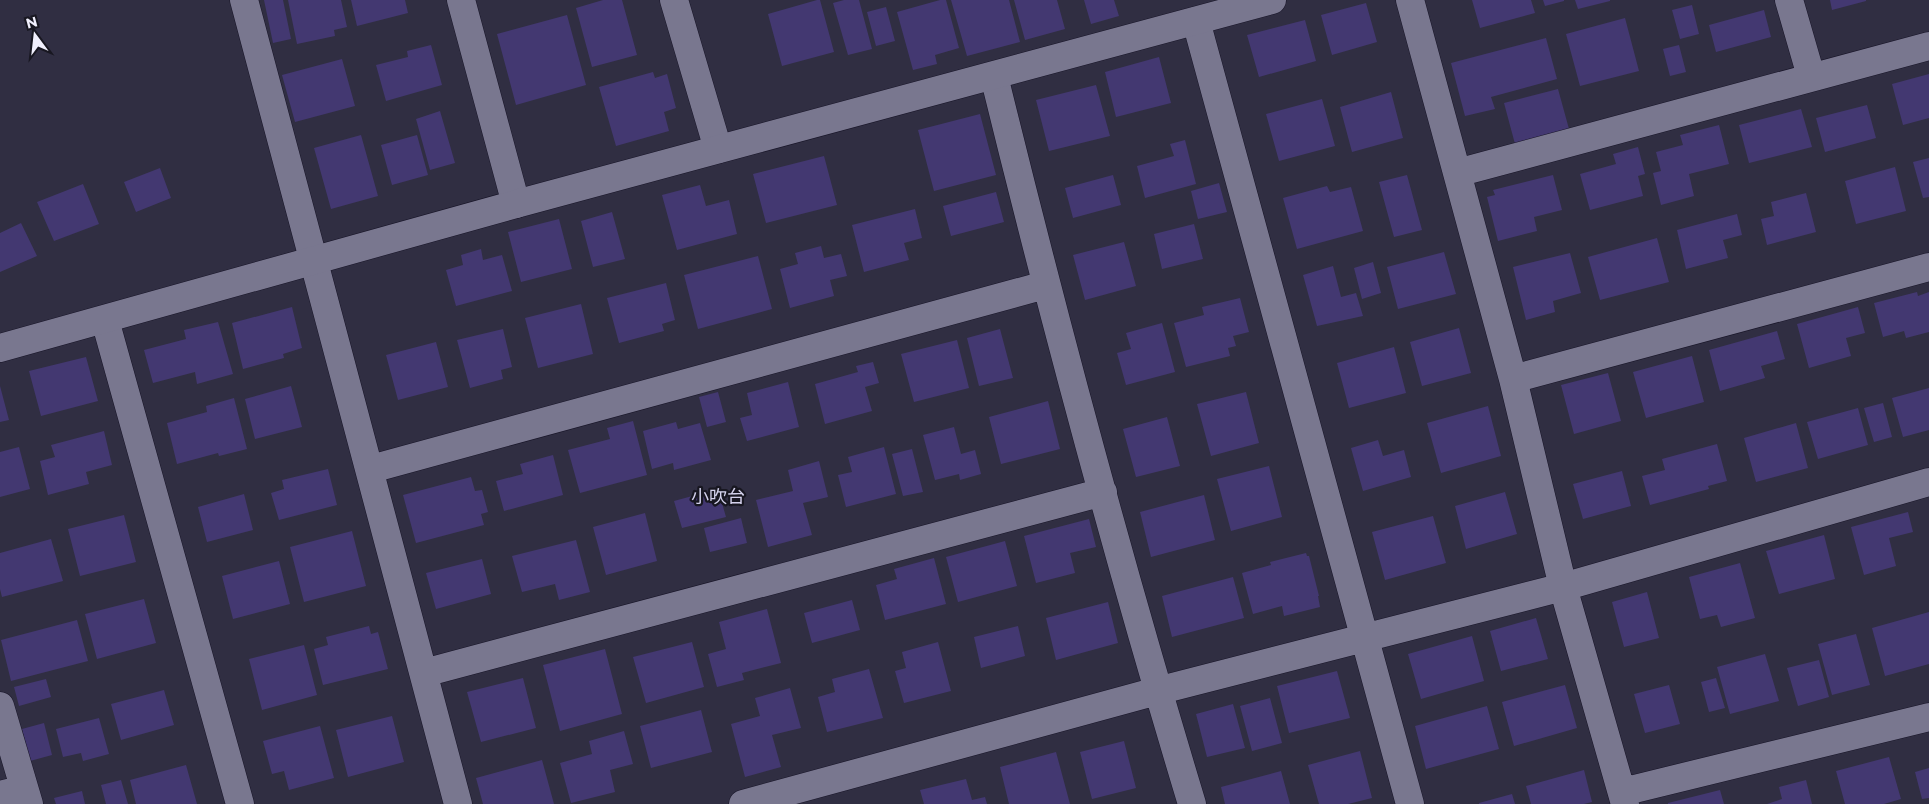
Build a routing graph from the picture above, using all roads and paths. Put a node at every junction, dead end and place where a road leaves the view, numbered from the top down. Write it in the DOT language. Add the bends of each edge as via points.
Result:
graph roads {
  1 [pos="244,0"];
  2 [pos="461,0"];
  3 [pos="674,0"];
  4 [pos="1272,0"];
  5 [pos="1410,0"];
  6 [pos="1789,0"];
  7 [pos="1196,21"];
  8 [pos="1929,46"];
  9 [pos="994,76"];
  10 [pos="1811,76"];
  11 [pos="718,150"];
  12 [pos="1458,173"];
  13 [pos="516,204"];
  14 [pos="313,262"];
  15 [pos="1929,267"];
  16 [pos="1045,285"];
  17 [pos="105,320"];
  18 [pos="0,348"];
  19 [pos="1513,379"];
  20 [pos="371,469"];
  21 [pos="1929,482"];
  22 [pos="1102,492"];
  23 [pos="1563,587"];
  24 [pos="1364,638"];
  25 [pos="424,673"];
  26 [pos="1158,691"];
  27 [pos="0,706"];
  28 [pos="1929,717"];
  29 [pos="18,796"];
  30 [pos="1624,798"];
  31 [pos="240,804"];
  32 [pos="458,804"];
  33 [pos="743,804"];
  34 [pos="1192,804"];
  35 [pos="1410,804"];
  1 -- 14 [label="street"];
  2 -- 13 [label="street"];
  3 -- 11 [label="street"];
  4 -- 7 [label="street"];
  5 -- 12 [label="street"];
  6 -- 10 [label="street"];
  7 -- 9 [label="street"];
  7 -- 24 [label="street"];
  8 -- 10 [label="street"];
  9 -- 11 [label="street"];
  9 -- 16 [label="street"];
  10 -- 12 [label="street"];
  11 -- 13 [label="street"];
  12 -- 19 [label="street"];
  13 -- 14 [label="street"];
  14 -- 17 [label="street"];
  14 -- 20 [label="street"];
  15 -- 19 [label="street"];
  16 -- 20 [label="street"];
  16 -- 22 [label="street"];
  17 -- 18 [label="street"];
  17 -- 31 [label="street"];
  19 -- 23 [label="street"];
  20 -- 25 [label="street"];
  21 -- 23 [label="street"];
  22 -- 25 [label="street"];
  22 -- 26 [label="street"];
  23 -- 24 [label="street"];
  23 -- 30 [label="street"];
  24 -- 26 [label="street"];
  24 -- 35 [label="street"];
  25 -- 32 [label="street"];
  26 -- 33 [label="street"];
  26 -- 34 [label="street"];
  27 -- 29 [label="street"];
  28 -- 30 [label="street"];
}
